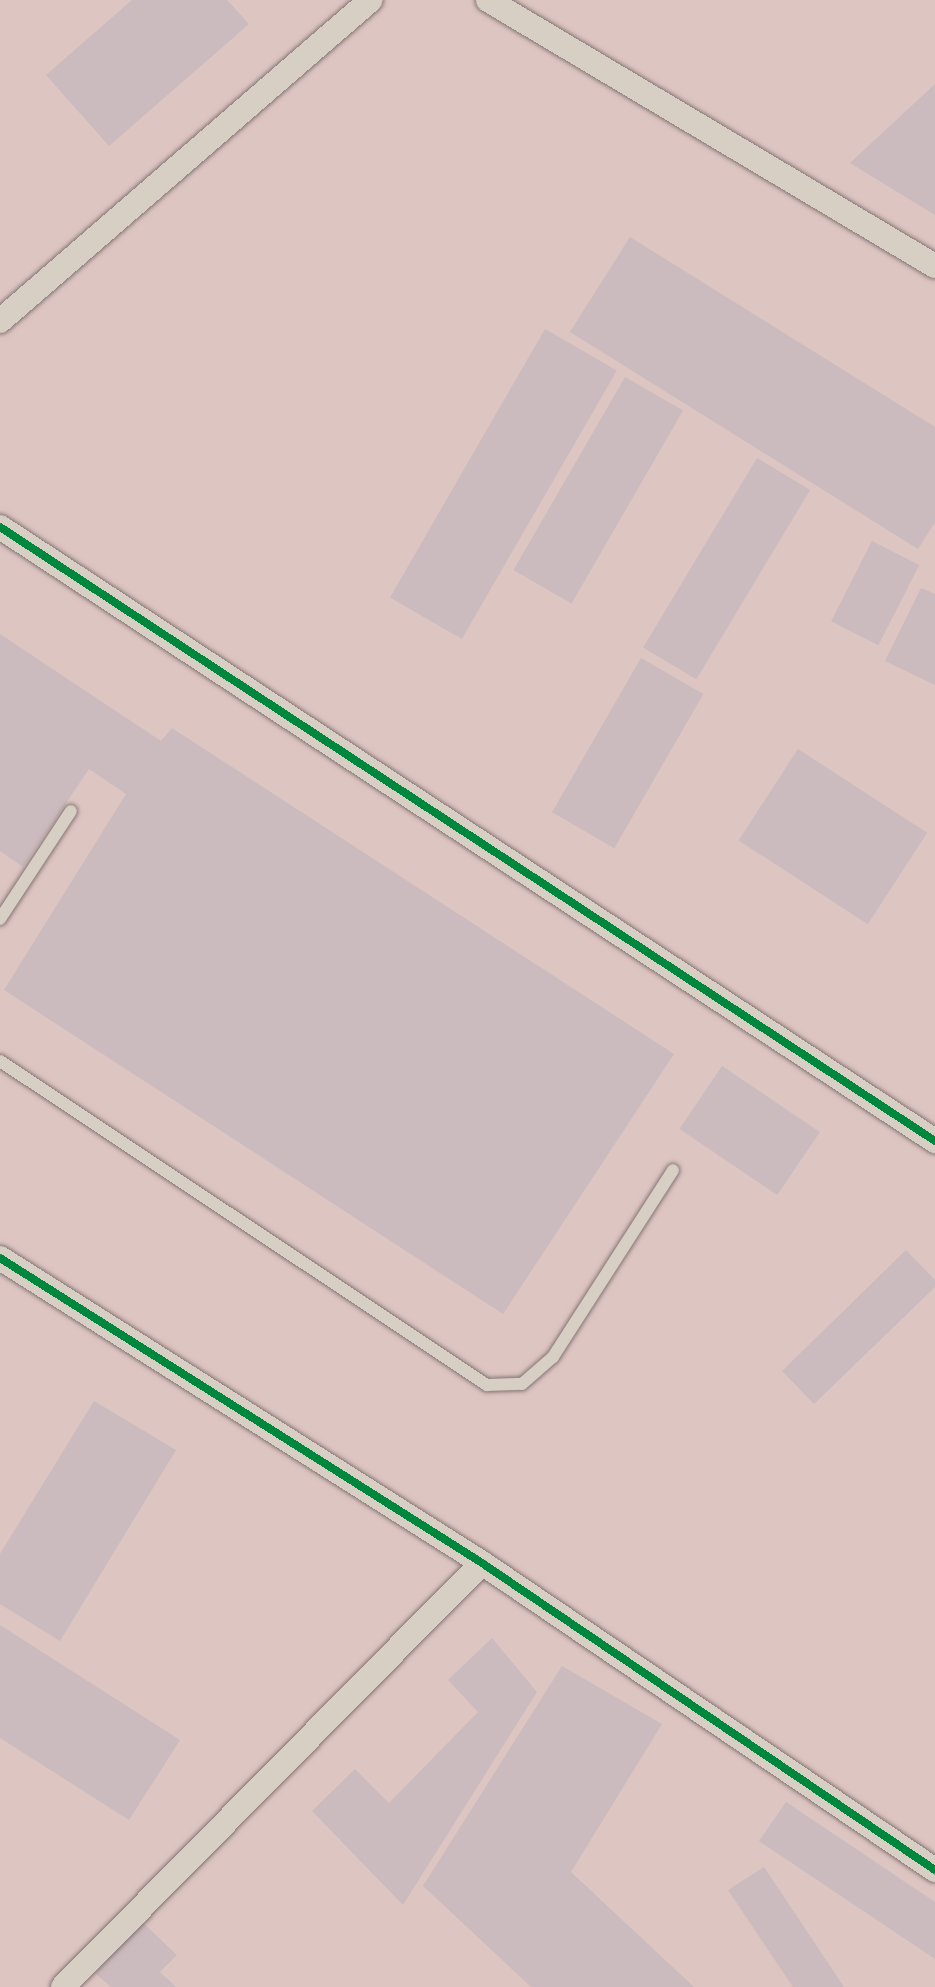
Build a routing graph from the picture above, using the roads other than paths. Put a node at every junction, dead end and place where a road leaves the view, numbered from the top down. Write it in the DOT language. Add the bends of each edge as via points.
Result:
graph roads {
  1 [pos="370,0"];
  2 [pos="488,0"];
  3 [pos="935,267"];
  4 [pos="0,321"];
  5 [pos="0,527"];
  6 [pos="71,811"];
  7 [pos="0,919"];
  8 [pos="0,1061"];
  9 [pos="935,1141"];
  10 [pos="673,1170"];
  11 [pos="0,1258"];
  12 [pos="482,1563"];
  13 [pos="935,1870"];
  14 [pos="63,1987"];
  1 -- 4 [label="street"];
  2 -- 3 [label="street"];
  5 -- 9 [label="street"];
  6 -- 7 [label="lane"];
  8 -- 10 [label="lane" via="487,1385 522,1384 553,1357"];
  11 -- 12 [label="street"];
  12 -- 13 [label="street"];
  12 -- 14 [label="street"];
}
